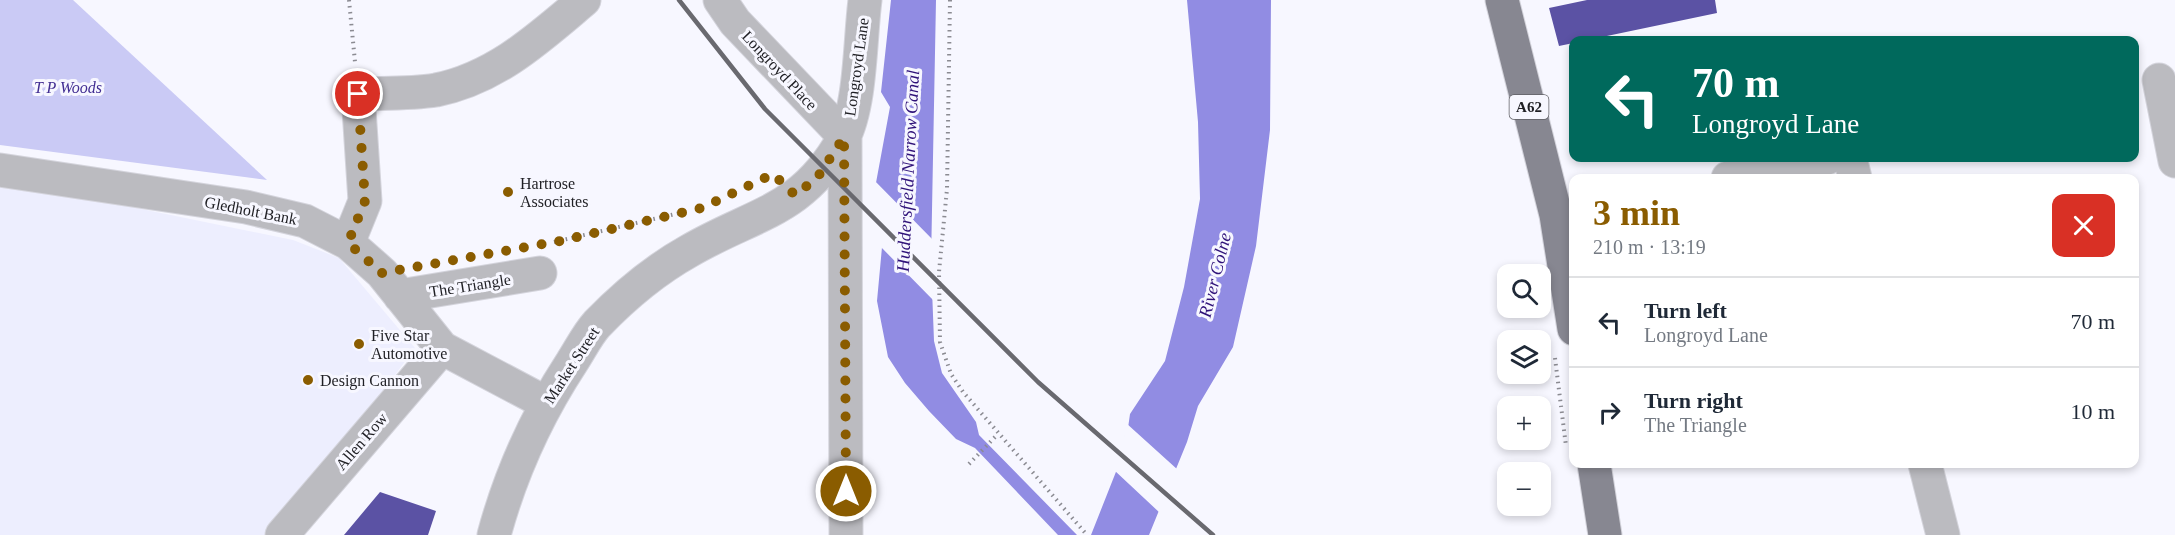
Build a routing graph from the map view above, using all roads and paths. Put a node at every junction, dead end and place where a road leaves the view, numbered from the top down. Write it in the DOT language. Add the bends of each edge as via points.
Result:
graph roads {
  1 [pos="349,0"];
  2 [pos="584,0"];
  3 [pos="720,0"];
  4 [pos="865,0"];
  5 [pos="950,0"];
  6 [pos="1502,0"];
  7 [pos="2156,81"];
  8 [pos="358,94"];
  9 [pos="844,137"];
  10 [pos="2175,161"];
  11 [pos="1807,162"];
  12 [pos="0,170"];
  13 [pos="1748,174"];
  14 [pos="691,211"];
  15 [pos="773,211"];
  16 [pos="1565,213"];
  17 [pos="348,243"];
  18 [pos="544,258"];
  19 [pos="1569,265"];
  20 [pos="400,296"];
  21 [pos="442,348"];
  22 [pos="546,403"];
  23 [pos="995,437"];
  24 [pos="969,464"];
  25 [pos="1595,468"];
  26 [pos="1926,468"];
  27 [pos="282,535"];
  28 [pos="494,535"];
  29 [pos="846,535"];
  30 [pos="1087,535"];
  31 [pos="1605,535"];
  32 [pos="1943,535"];
  1 -- 8 [label="path"];
  2 -- 8 [label="street" via="521,54 492,71 436,90"];
  3 -- 9 [label="street, Longroyd Place" via="735,22"];
  4 -- 9 [label="street, Longroyd Lane" via="855,96"];
  5 -- 30 [label="path" via="947,189 939,272 940,342 951,374 963,392"];
  6 -- 16 [label="main road, A62"];
  7 -- 10 [label="street"];
  8 -- 17 [label="street" via="365,201"];
  9 -- 15 [label="street, Longroyd Lane" via="817,178"];
  9 -- 29 [label="street"];
  11 -- 13 [label="street"];
  12 -- 17 [label="street, Gledholt Bank" via="246,207 305,221"];
  14 -- 18 [label="path"];
  15 -- 22 [label="street, Market Street" via="690,250 644,280 595,326"];
  16 -- 19 [label="main road, A62"];
  17 -- 20 [label="street, Gledholt Bank" via="382,273"];
  18 -- 20 [label="street, The Triangle"];
  20 -- 21 [label="street, Gledholt Bank"];
  21 -- 22 [label="street, Gledholt Bank"];
  21 -- 27 [label="street, Allen Row"];
  22 -- 28 [label="street, Market Street" via="507,486"];
  23 -- 24 [label="path"];
  25 -- 31 [label="main road"];
  26 -- 32 [label="street"];
}
